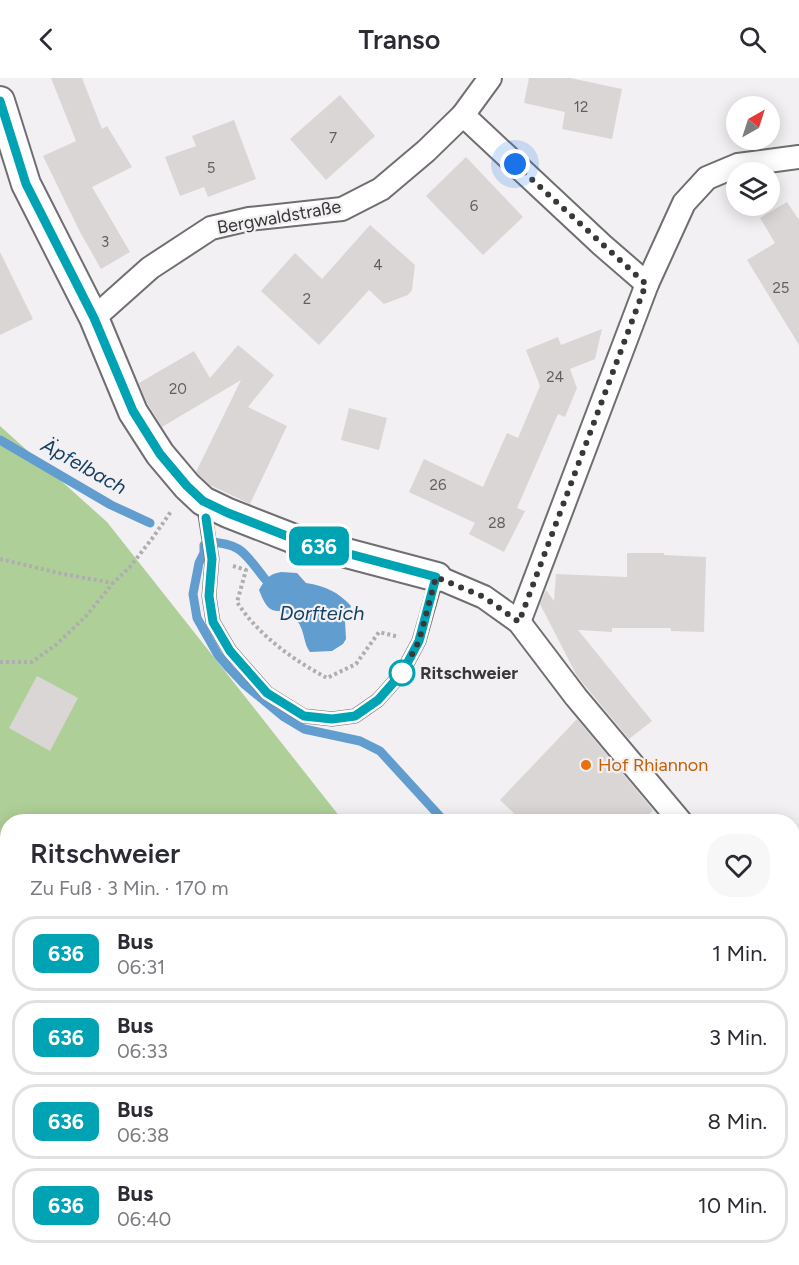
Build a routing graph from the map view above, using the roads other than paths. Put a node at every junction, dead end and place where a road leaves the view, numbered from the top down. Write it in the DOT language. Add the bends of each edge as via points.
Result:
graph roads {
  1 [pos="490,78"];
  2 [pos="0,101"];
  3 [pos="463,115"];
  4 [pos="799,157"];
  5 [pos="646,284"];
  6 [pos="94,318"];
  7 [pos="195,494"];
  8 [pos="435,581"];
  9 [pos="519,622"];
  10 [pos="674,814"];
  1 -- 3 [label="street, Bergwaldstraße"];
  2 -- 6 [label="street" via="26,184"];
  3 -- 5 [label="street"];
  3 -- 6 [label="street, Bergwaldstraße" via="381,189 342,209 249,219 211,228 150,268"];
  4 -- 5 [label="street" via="738,165 707,178 684,203"];
  5 -- 9 [label="street"];
  6 -- 7 [label="street" via="133,411 160,454"];
  7 -- 8 [label="street" via="228,513 297,540"];
  7 -- 8 [label="lane" via="212,559 209,596 213,622 230,651 267,693 304,716 355,716 378,700 402,673 419,641"];
  8 -- 9 [label="street" via="484,597"];
  9 -- 10 [label="street"];
}
